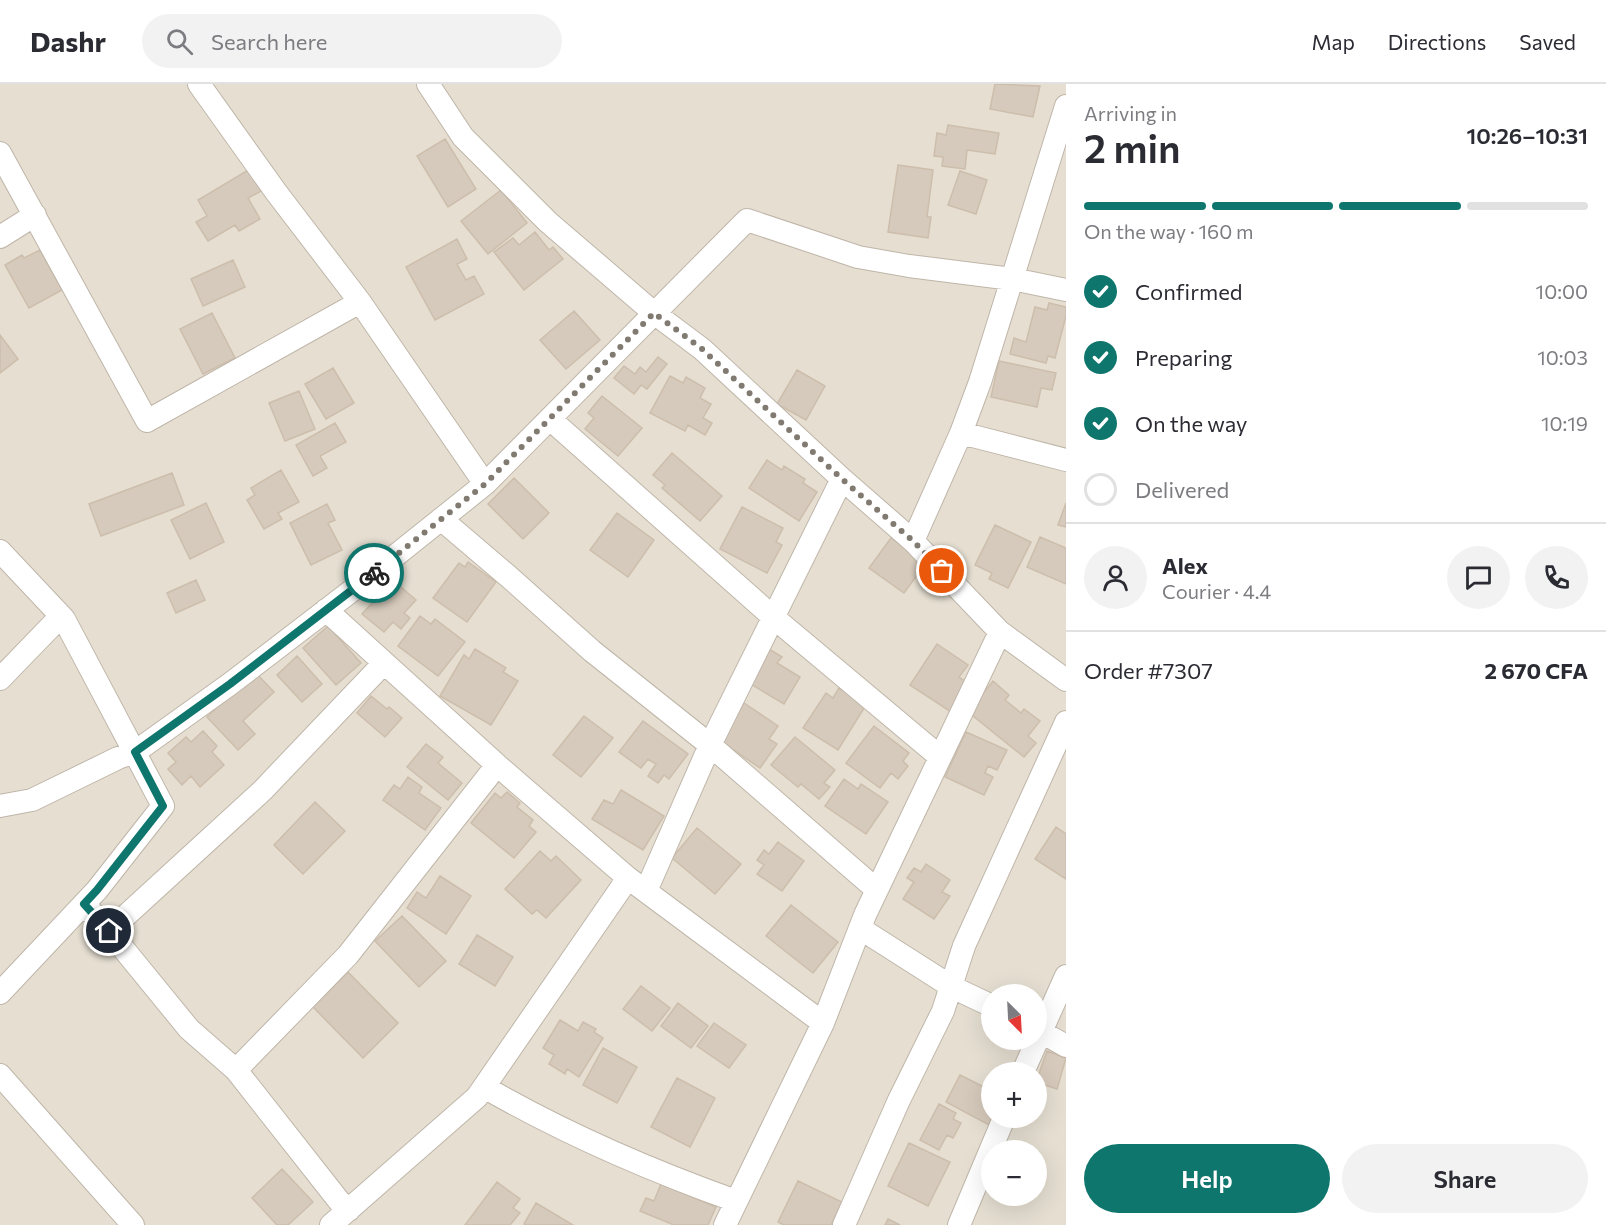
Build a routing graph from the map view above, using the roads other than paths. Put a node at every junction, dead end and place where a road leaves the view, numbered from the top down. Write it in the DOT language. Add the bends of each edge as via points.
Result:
graph roads {
  1 [pos="199,84"];
  2 [pos="428,84"];
  3 [pos="1066,106"];
  4 [pos="0,153"];
  5 [pos="35,215"];
  6 [pos="0,237"];
  7 [pos="1012,279"];
  8 [pos="1066,290"];
  9 [pos="360,302"];
  10 [pos="654,313"];
  11 [pos="550,419"];
  12 [pos="960,433"];
  13 [pos="1066,460"];
  14 [pos="842,479"];
  15 [pos="485,484"];
  16 [pos="441,519"];
  17 [pos="913,541"];
  18 [pos="0,551"];
  19 [pos="326,610"];
  20 [pos="61,616"];
  21 [pos="772,617"];
  22 [pos="1000,632"];
  23 [pos="384,663"];
  24 [pos="0,679"];
  25 [pos="1066,680"];
  26 [pos="1066,722"];
  27 [pos="710,745"];
  28 [pos="135,752"];
  29 [pos="940,757"];
  30 [pos="497,765"];
  31 [pos="0,806"];
  32 [pos="637,884"];
  33 [pos="877,890"];
  34 [pos="84,904"];
  35 [pos="861,928"];
  36 [pos="109,931"];
  37 [pos="1066,976"];
  38 [pos="952,987"];
  39 [pos="0,993"];
  40 [pos="981,1001"];
  41 [pos="1047,1014"];
  42 [pos="823,1023"];
  43 [pos="1047,1035"];
  44 [pos="1066,1046"];
  45 [pos="236,1070"];
  46 [pos="0,1075"];
  47 [pos="484,1087"];
  48 [pos="1000,1128"];
  49 [pos="736,1201"];
  50 [pos="349,1210"];
  51 [pos="133,1225"];
  52 [pos="331,1225"];
  53 [pos="725,1225"];
  54 [pos="844,1225"];
  55 [pos="959,1225"];
  1 -- 9 [label="street"];
  2 -- 10 [label="street" via="463,137 548,222"];
  3 -- 7 [label="street"];
  4 -- 5 [label="street"];
  5 -- 6 [label="street"];
  5 -- 9 [label="street" via="147,421"];
  7 -- 8 [label="street"];
  7 -- 10 [label="street" via="858,257 747,220"];
  7 -- 12 [label="street"];
  9 -- 15 [label="street"];
  10 -- 11 [label="street"];
  10 -- 14 [label="street" via="702,349"];
  11 -- 15 [label="street"];
  11 -- 21 [label="street"];
  12 -- 13 [label="street"];
  12 -- 17 [label="street"];
  14 -- 17 [label="street"];
  14 -- 21 [label="street"];
  15 -- 16 [label="street"];
  16 -- 19 [label="street"];
  16 -- 27 [label="street" via="592,651"];
  17 -- 22 [label="street"];
  18 -- 20 [label="street"];
  19 -- 23 [label="street"];
  19 -- 28 [label="street"];
  20 -- 24 [label="street"];
  20 -- 28 [label="street"];
  21 -- 27 [label="street"];
  21 -- 29 [label="street"];
  22 -- 25 [label="street"];
  22 -- 29 [label="street"];
  23 -- 30 [label="street"];
  23 -- 36 [label="street" via="263,790"];
  26 -- 38 [label="street" via="964,946"];
  27 -- 32 [label="street"];
  27 -- 33 [label="street"];
  28 -- 31 [label="street" via="32,800"];
  28 -- 34 [label="street" via="163,806"];
  29 -- 33 [label="street"];
  30 -- 32 [label="street"];
  30 -- 45 [label="street" via="348,955"];
  32 -- 42 [label="street"];
  32 -- 47 [label="street"];
  33 -- 35 [label="street"];
  34 -- 36 [label="street"];
  34 -- 39 [label="street"];
  35 -- 38 [label="street"];
  35 -- 42 [label="street"];
  36 -- 45 [label="street" via="189,1029"];
  37 -- 41 [label="street"];
  38 -- 40 [label="street"];
  38 -- 54 [label="street"];
  42 -- 49 [label="street"];
  43 -- 44 [label="street"];
  45 -- 50 [label="street"];
  46 -- 51 [label="street"];
  47 -- 49 [label="street" via="534,1115 667,1176"];
  47 -- 50 [label="street"];
  48 -- 55 [label="street"];
  49 -- 53 [label="street"];
  50 -- 52 [label="street"];
}
